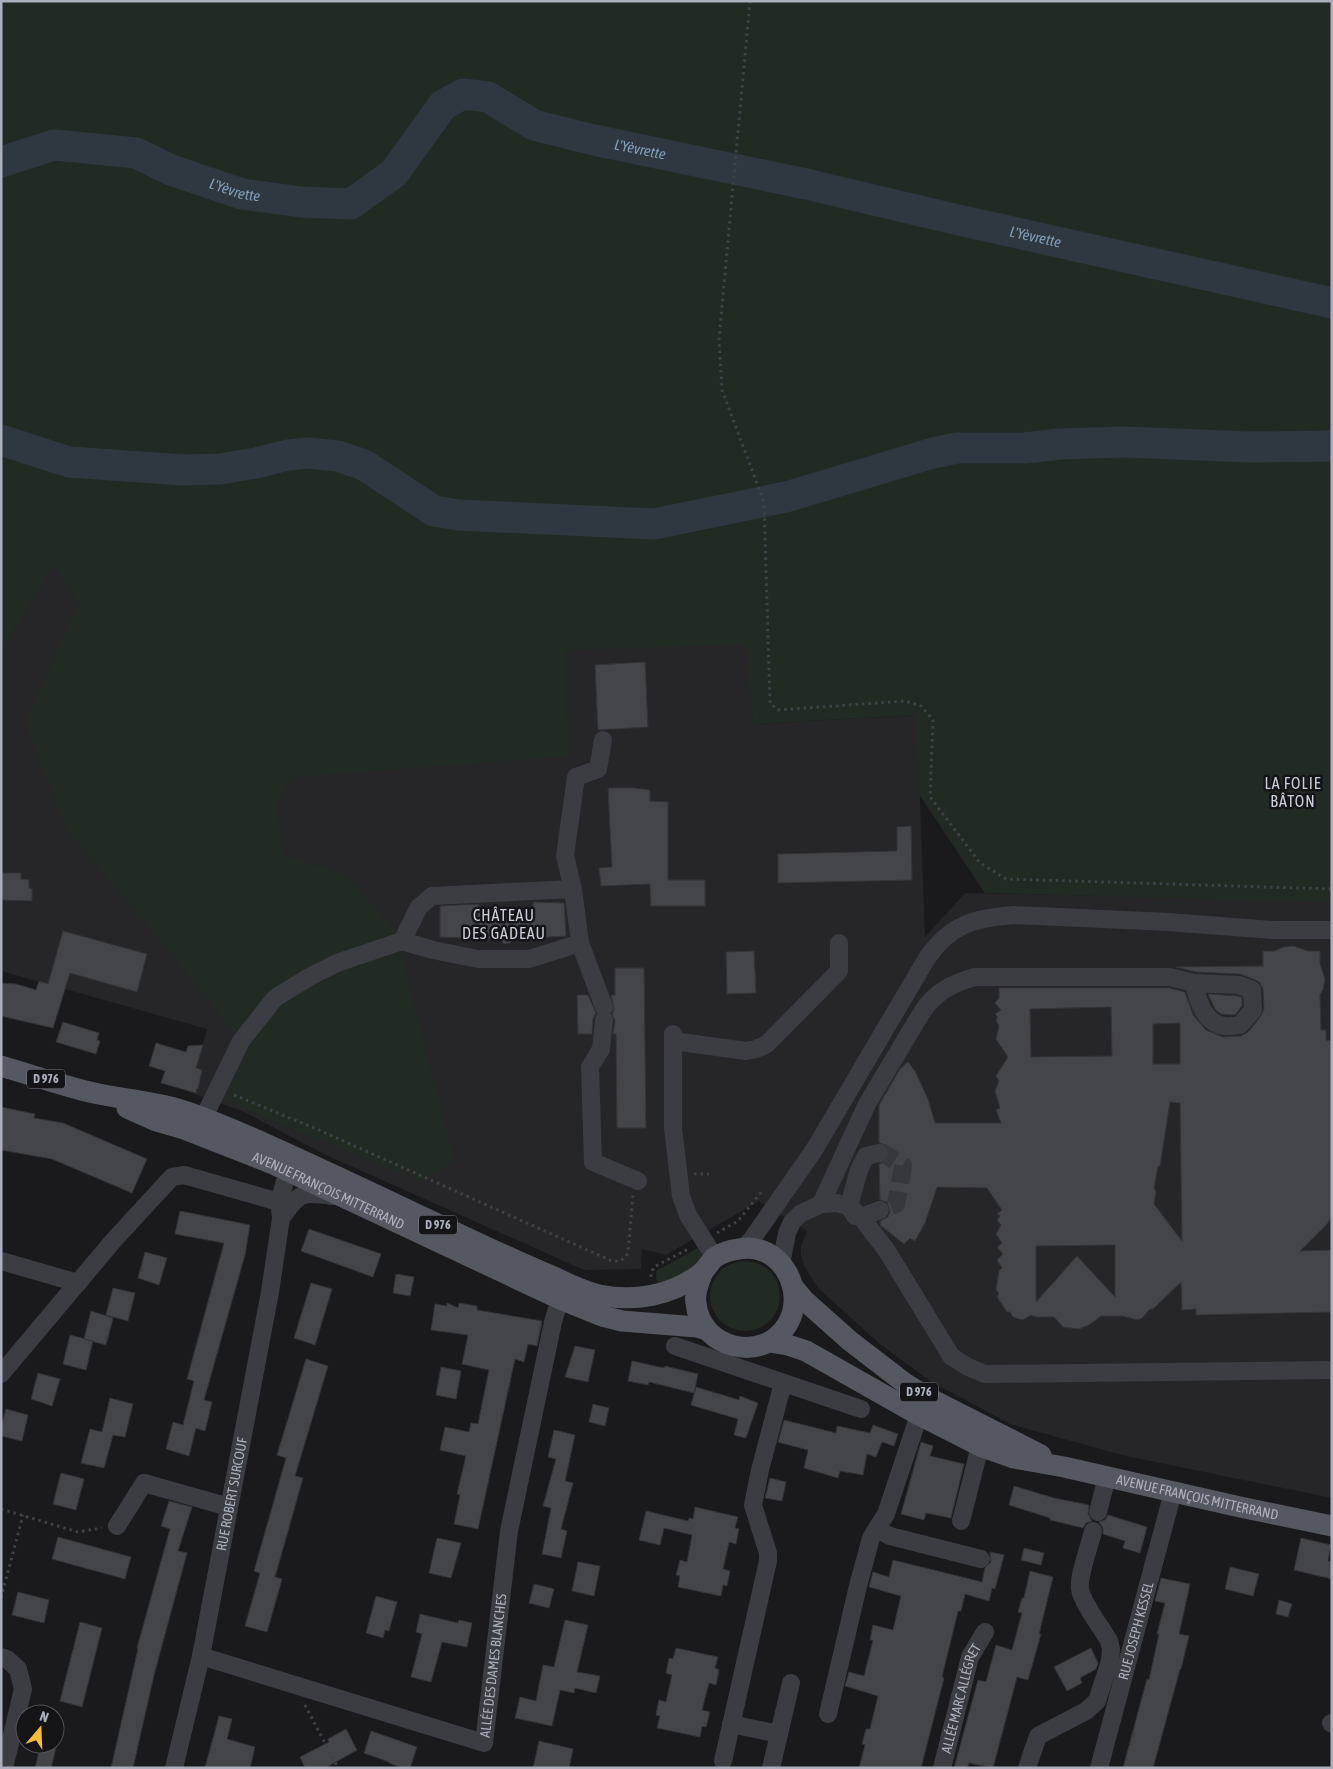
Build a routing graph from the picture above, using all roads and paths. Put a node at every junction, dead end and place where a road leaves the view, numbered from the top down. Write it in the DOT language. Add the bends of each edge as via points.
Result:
graph roads {
  1 [pos="750,1"];
  2 [pos="603,740"];
  3 [pos="572,889"];
  4 [pos="1332,889"];
  5 [pos="1332,930"];
  6 [pos="402,941"];
  7 [pos="580,943"];
  8 [pos="839,943"];
  9 [pos="1194,983"];
  10 [pos="1,1066"];
  11 [pos="217,1088"];
  12 [pos="90,1092"];
  13 [pos="867,1104"];
  14 [pos="203,1119"];
  15 [pos="814,1150"];
  16 [pos="879,1153"];
  17 [pos="308,1164"];
  18 [pos="288,1171"];
  19 [pos="677,1174"];
  20 [pos="709,1174"];
  21 [pos="638,1181"];
  22 [pos="766,1186"];
  23 [pos="346,1198"];
  24 [pos="821,1204"];
  25 [pos="280,1210"];
  26 [pos="880,1210"];
  27 [pos="855,1212"];
  28 [pos="704,1240"];
  29 [pos="743,1248"];
  30 [pos="1,1261"];
  31 [pos="781,1264"];
  32 [pos="709,1265"];
  33 [pos="651,1280"];
  34 [pos="78,1283"];
  35 [pos="794,1288"];
  36 [pos="560,1299"];
  37 [pos="707,1330"];
  38 [pos="769,1342"];
  39 [pos="675,1346"];
  40 [pos="729,1355"];
  41 [pos="1332,1370"];
  42 [pos="1,1374"];
  43 [pos="783,1383"];
  44 [pos="923,1406"];
  45 [pos="861,1409"];
  46 [pos="980,1446"];
  47 [pos="1064,1467"];
  48 [pos="1107,1477"];
  49 [pos="1173,1492"];
  50 [pos="229,1507"];
  51 [pos="1,1509"];
  52 [pos="1098,1512"];
  53 [pos="23,1516"];
  54 [pos="961,1521"];
  55 [pos="117,1526"];
  56 [pos="1332,1526"];
  57 [pos="877,1529"];
  58 [pos="1093,1531"];
  59 [pos="981,1560"];
  60 [pos="1,1598"];
  61 [pos="985,1632"];
  62 [pos="201,1656"];
  63 [pos="1,1657"];
  64 [pos="791,1683"];
  65 [pos="308,1689"];
  66 [pos="828,1714"];
  67 [pos="731,1724"];
  68 [pos="779,1734"];
  69 [pos="723,1761"];
  70 [pos="4,1768"];
  71 [pos="174,1768"];
  72 [pos="338,1768"];
  73 [pos="770,1768"];
  74 [pos="942,1768"];
  75 [pos="1028,1768"];
  76 [pos="1099,1768"];
  1 -- 4 [label="path" via="720,339 722,390 764,502 770,703 778,710 906,701 921,706 933,720 930,798 980,863 1006,879"];
  2 -- 3 [label="street" via="598,768 576,777 565,856"];
  3 -- 6 [label="street" via="432,896 419,907"];
  3 -- 7 [label="street"];
  5 -- 15 [label="street" via="1273,930 1014,915 973,921 957,928 935,946"];
  6 -- 7 [label="street" via="469,957 495,959 529,959"];
  6 -- 11 [label="street" via="337,963 275,998 241,1041"];
  7 -- 21 [label="street" via="604,1014 602,1049 590,1067 593,1162"];
  8 -- 19 [label="street" via="839,971 767,1044 746,1050 673,1038 672,1128"];
  9 -- 13 [label="street" via="1170,977 975,977 956,982 929,1000"];
  10 -- 12 [label="main road, AVENUE FRANÇOIS MITTERRAND / D 976"];
  11 -- 14 [label="street"];
  11 -- 21 [label="path" via="612,1261 618,1262 628,1253 634,1191"];
  12 -- 14 [label="main road, AVENUE FRANÇOIS MITTERRAND / D 976" via="178,1109"];
  12 -- 18 [label="main road, AVENUE FRANÇOIS MITTERRAND / D 976"];
  13 -- 15 [label="street"];
  13 -- 24 [label="street"];
  14 -- 17 [label="main road, AVENUE FRANÇOIS MITTERRAND / D 976"];
  15 -- 29 [label="street"];
  16 -- 27 [label="street" via="866,1156 859,1170"];
  17 -- 18 [label="street" via="294,1166"];
  17 -- 32 [label="main road, AVENUE FRANÇOIS MITTERRAND / D 976" via="595,1294 631,1298 654,1296 685,1284"];
  18 -- 23 [label="main road, AVENUE FRANÇOIS MITTERRAND / D 976"];
  18 -- 25 [label="street, RUE ROBERT SURCOUF"];
  19 -- 20 [label="path"];
  19 -- 28 [label="street" via="684,1206"];
  22 -- 28 [label="path" via="738,1220"];
  23 -- 25 [label="street" via="308,1193"];
  23 -- 36 [label="main road, AVENUE FRANÇOIS MITTERRAND / D 976"];
  24 -- 27 [label="street" via="836,1203"];
  24 -- 31 [label="street" via="803,1212 792,1222"];
  25 -- 34 [label="street" via="184,1175 172,1177"];
  25 -- 50 [label="street, RUE ROBERT SURCOUF" via="270,1292"];
  26 -- 27 [label="street"];
  27 -- 41 [label="street" via="905,1302 921,1307 951,1356 985,1374"];
  28 -- 32 [label="street"];
  28 -- 33 [label="path" via="654,1267"];
  29 -- 31 [label="main road" via="763,1252"];
  29 -- 32 [label="main road" via="723,1254"];
  30 -- 34 [label="street"];
  31 -- 35 [label="main road"];
  32 -- 37 [label="main road" via="697,1287 695,1303"];
  34 -- 42 [label="street"];
  35 -- 38 [label="main road" via="793,1312 786,1327"];
  35 -- 44 [label="main road, AVENUE FRANÇOIS MITTERRAND / D 976" via="850,1342 906,1384"];
  36 -- 37 [label="main road, AVENUE FRANÇOIS MITTERRAND / D 976" via="622,1321"];
  36 -- 65 [label="street, ALLÉE DES DAMES BLANCHES" via="509,1531 484,1743"];
  37 -- 40 [label="main road"];
  38 -- 40 [label="main road"];
  38 -- 44 [label="main road, AVENUE FRANÇOIS MITTERRAND / D 976" via="806,1351"];
  39 -- 40 [label="street"];
  40 -- 43 [label="street"];
  43 -- 45 [label="street"];
  43 -- 67 [label="street" via="753,1505 768,1561"];
  44 -- 46 [label="main road, AVENUE FRANÇOIS MITTERRAND / D 976"];
  44 -- 47 [label="main road, AVENUE FRANÇOIS MITTERRAND / D 976"];
  44 -- 57 [label="street" via="886,1514"];
  46 -- 47 [label="main road, AVENUE FRANÇOIS MITTERRAND / D 976" via="1014,1458"];
  46 -- 54 [label="street"];
  47 -- 48 [label="main road, AVENUE FRANÇOIS MITTERRAND / D 976"];
  48 -- 49 [label="main road, AVENUE FRANÇOIS MITTERRAND / D 976"];
  48 -- 52 [label="street"];
  49 -- 56 [label="main road, AVENUE FRANÇOIS MITTERRAND / D 976"];
  49 -- 76 [label="street, RUE JOSEPH KESSEL"];
  50 -- 55 [label="street" via="144,1483"];
  50 -- 62 [label="street, RUE ROBERT SURCOUF"];
  51 -- 53 [label="path"];
  53 -- 55 [label="path" via="78,1532"];
  53 -- 60 [label="path"];
  57 -- 59 [label="street" via="890,1536"];
  57 -- 66 [label="street" via="871,1538 858,1586"];
  58 -- 75 [label="street" via="1080,1587 1109,1641 1112,1649 1110,1660 1098,1701 1086,1711 1038,1736"];
  61 -- 74 [label="street, ALLÉE MARC ALLÉGRET" via="970,1657"];
  62 -- 65 [label="street, ALLÉE DES DAMES BLANCHES"];
  62 -- 71 [label="street, RUE ROBERT SURCOUF"];
  63 -- 70 [label="street" via="18,1669 23,1689"];
  64 -- 68 [label="street"];
  65 -- 72 [label="path" via="305,1705"];
  67 -- 68 [label="street"];
  67 -- 69 [label="street"];
  68 -- 73 [label="street"];
}
